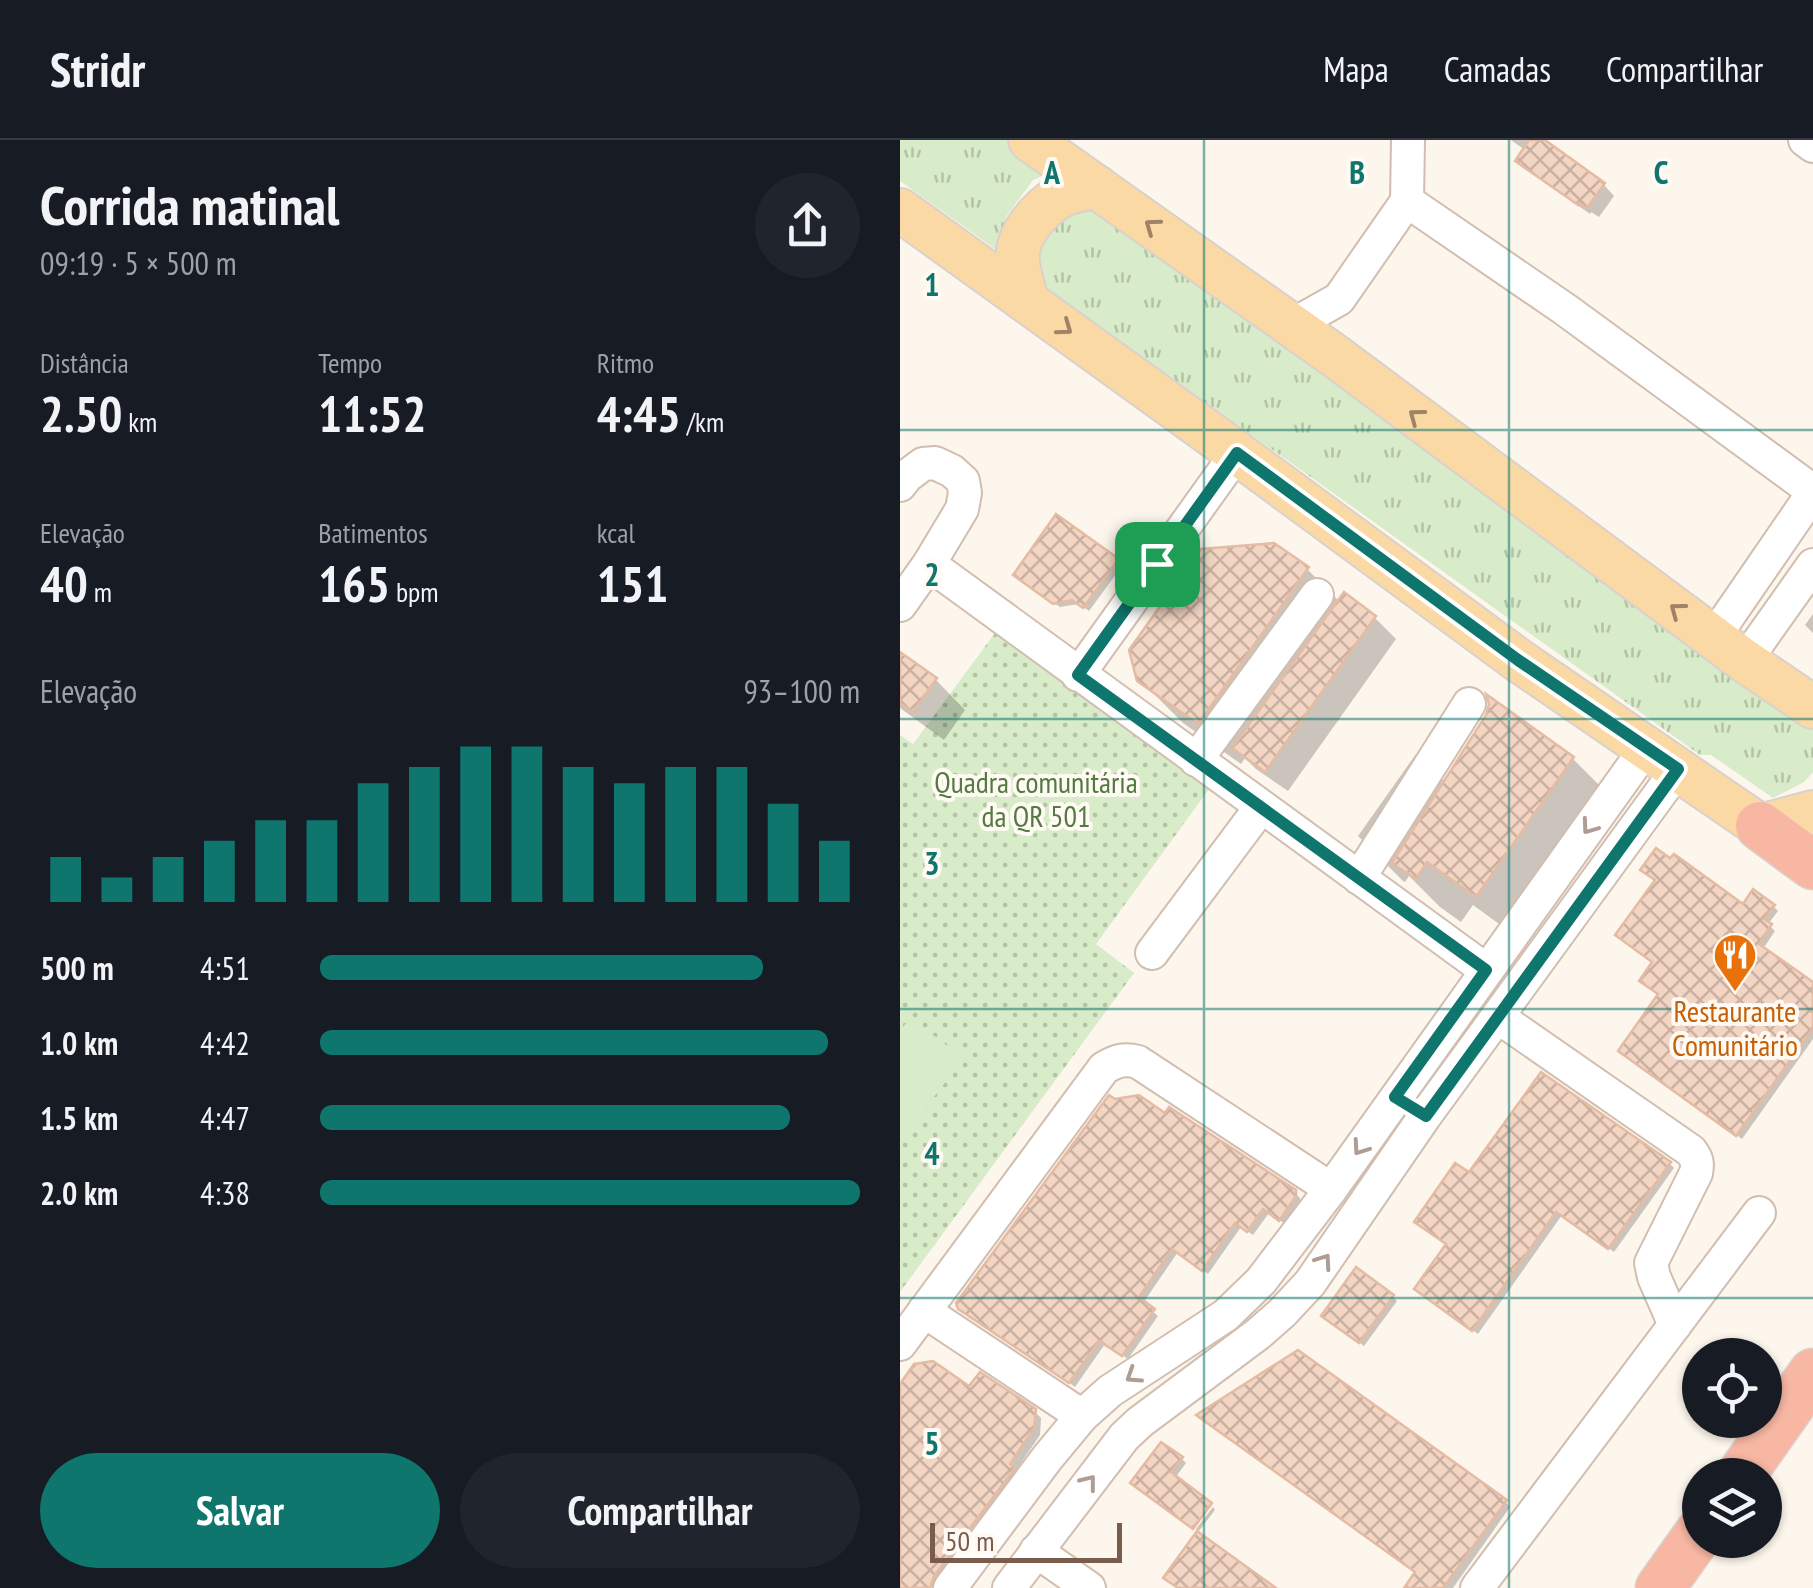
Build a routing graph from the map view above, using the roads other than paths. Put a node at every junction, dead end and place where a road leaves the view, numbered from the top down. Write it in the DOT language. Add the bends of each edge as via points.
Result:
graph roads {
  1 [pos="1030,140"];
  2 [pos="1408,140"];
  3 [pos="1804,140"];
  4 [pos="1813,146"];
  5 [pos="1097,187"];
  6 [pos="1407,201"];
  7 [pos="900,210"];
  8 [pos="1339,299"];
  9 [pos="1027,301"];
  10 [pos="1292,326"];
  11 [pos="1334,356"];
  12 [pos="1237,453"];
  13 [pos="900,486"];
  14 [pos="1813,492"];
  15 [pos="929,564"];
  16 [pos="1813,565"];
  17 [pos="1317,596"];
  18 [pos="900,605"];
  19 [pos="1730,649"];
  20 [pos="1078,675"];
  21 [pos="1469,704"];
  22 [pos="1813,707"];
  23 [pos="1662,758"];
  24 [pos="1196,760"];
  25 [pos="1261,807"];
  26 [pos="1813,812"];
  27 [pos="1760,826"];
  28 [pos="1813,865"];
  29 [pos="1358,878"];
  30 [pos="1152,953"];
  31 [pos="1486,970"];
  32 [pos="1498,1017"];
  33 [pos="1395,1097"];
  34 [pos="1426,1116"];
  35 [pos="1331,1189"];
  36 [pos="1759,1213"];
  37 [pos="924,1311"];
  38 [pos="1675,1325"];
  39 [pos="900,1344"];
  40 [pos="1813,1374"];
  41 [pos="1082,1416"];
  42 [pos="1752,1458"];
  43 [pos="1036,1551"];
  44 [pos="1682,1557"];
  45 [pos="950,1588"];
  46 [pos="1010,1588"];
  47 [pos="1090,1588"];
  48 [pos="1477,1588"];
  49 [pos="1660,1588"];
  1 -- 5 [label="main road"];
  2 -- 6 [label="street"];
  3 -- 4 [label="street"];
  5 -- 9 [label="main road" via="1050,202 1030,225 1018,248"];
  10 -- 5 [label="main road, one-way"];
  6 -- 8 [label="street"];
  6 -- 14 [label="street"];
  7 -- 9 [label="main road"];
  8 -- 10 [label="street"];
  8 -- 11 [label="street"];
  9 -- 12 [label="main road, one-way"];
  10 -- 11 [label="main road"];
  19 -- 11 [label="main road, one-way"];
  12 -- 20 [label="street"];
  12 -- 23 [label="main road"];
  13 -- 15 [label="street" via="922,464 935,463 962,480 962,509"];
  14 -- 19 [label="street"];
  15 -- 18 [label="street"];
  15 -- 20 [label="street"];
  16 -- 19 [label="street"];
  17 -- 24 [label="street"];
  19 -- 22 [label="main road"];
  20 -- 24 [label="street"];
  21 -- 29 [label="street"];
  23 -- 27 [label="main road"];
  23 -- 31 [label="street, one-way"];
  23 -- 32 [label="street"];
  24 -- 25 [label="street"];
  25 -- 29 [label="street"];
  25 -- 30 [label="street"];
  26 -- 27 [label="main road"];
  27 -- 28 [label="highway"];
  29 -- 31 [label="street"];
  31 -- 33 [label="street"];
  32 -- 34 [label="street"];
  32 -- 38 [label="street" via="1696,1157 1696,1173 1651,1263"];
  33 -- 34 [label="street"];
  33 -- 35 [label="street, one-way"];
  43 -- 34 [label="street, one-way" via="1124,1437 1258,1334 1310,1283"];
  35 -- 37 [label="street" via="1138,1062 1115,1061"];
  35 -- 41 [label="street, one-way" via="1226,1315"];
  36 -- 38 [label="street"];
  37 -- 39 [label="street"];
  37 -- 41 [label="street"];
  38 -- 48 [label="street"];
  40 -- 42 [label="highway"];
  41 -- 45 [label="street"];
  43 -- 46 [label="street"];
  43 -- 47 [label="street"];
  44 -- 49 [label="highway"];
}
